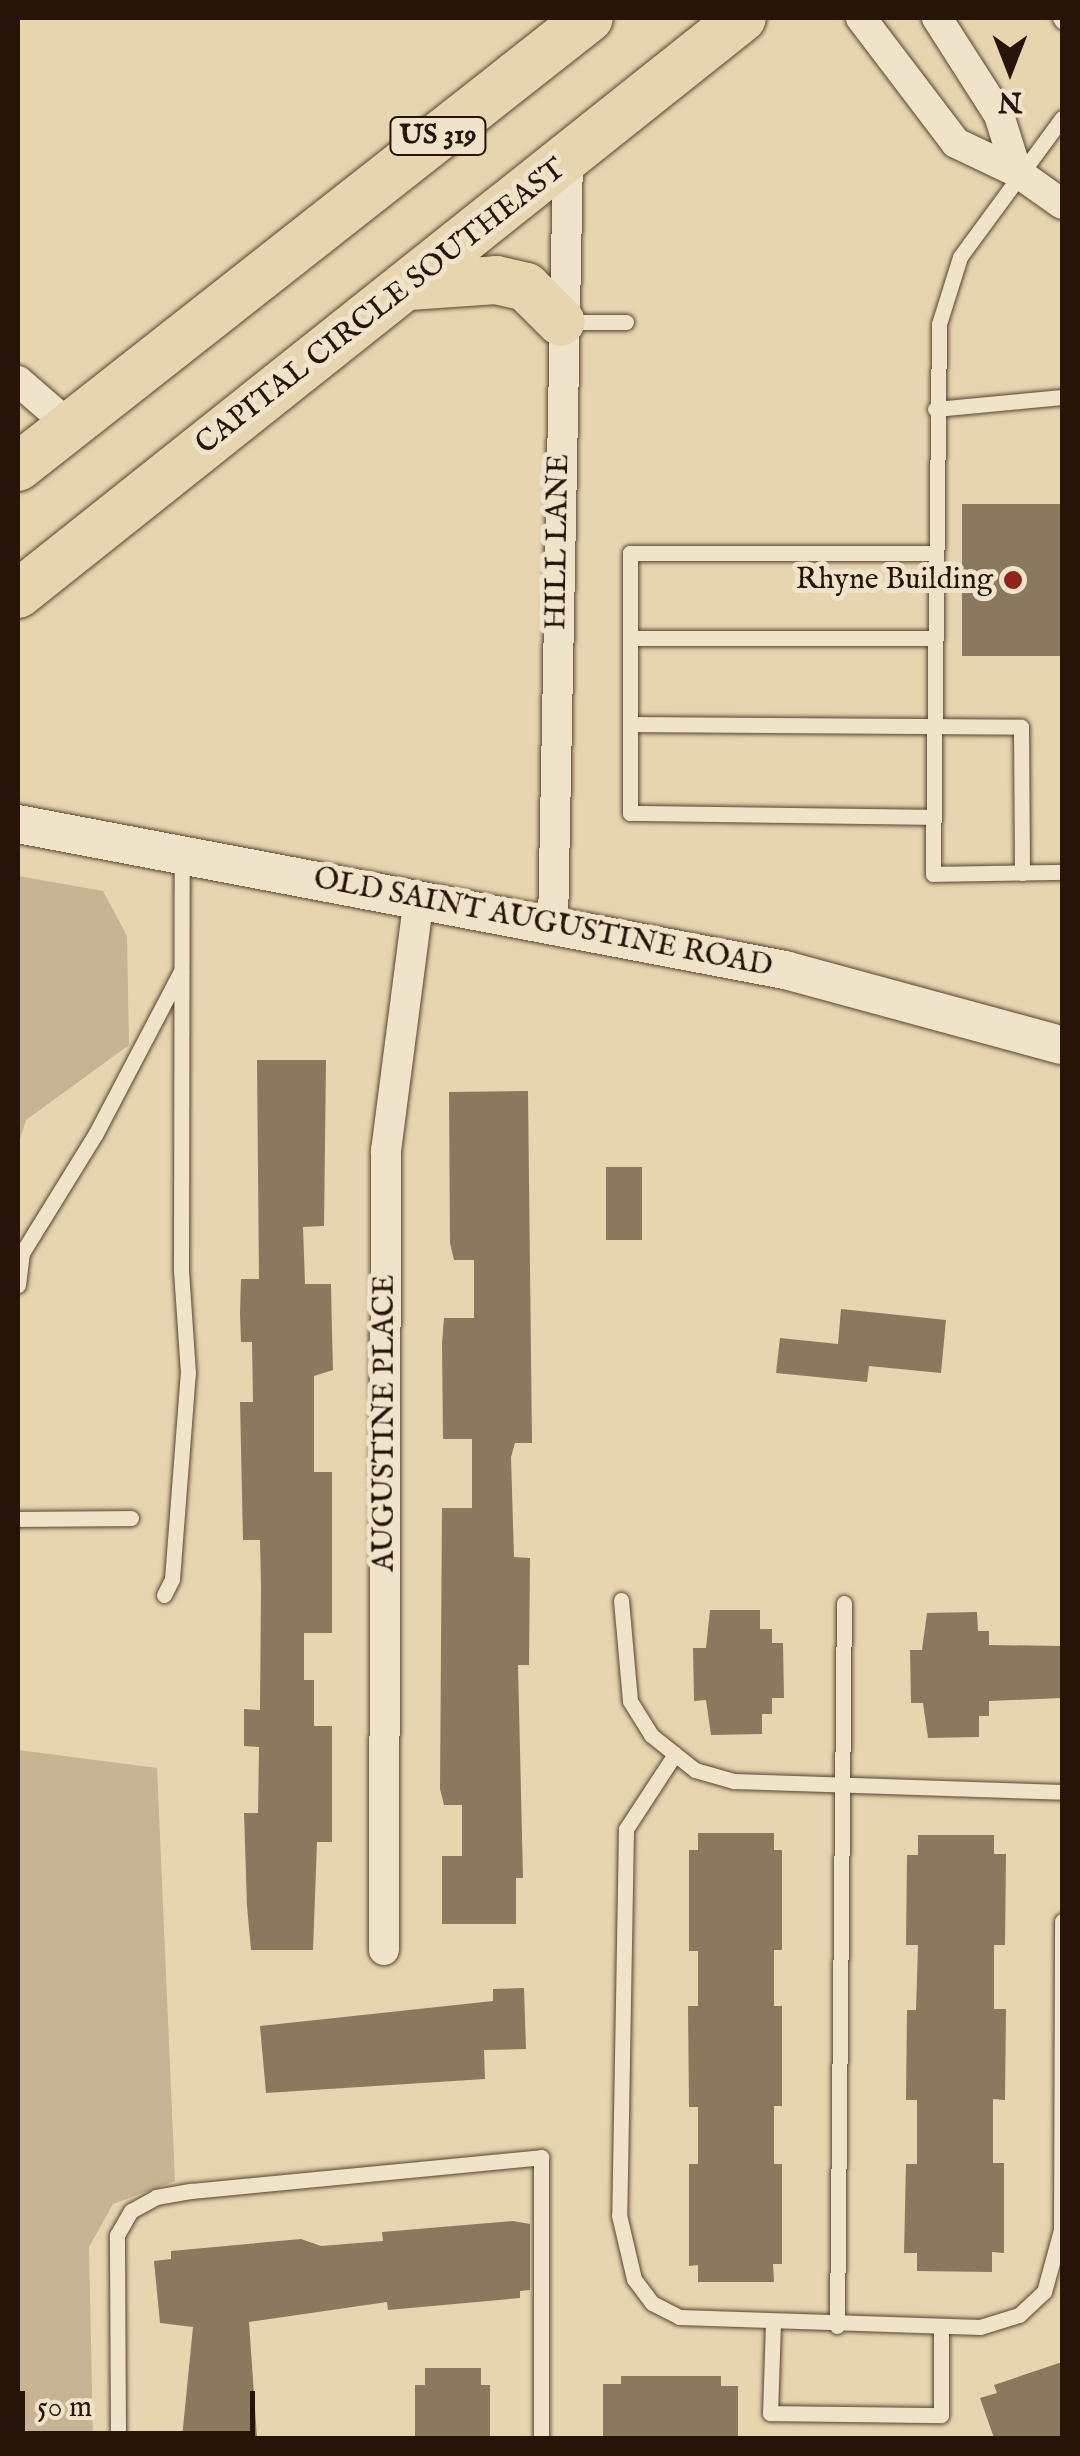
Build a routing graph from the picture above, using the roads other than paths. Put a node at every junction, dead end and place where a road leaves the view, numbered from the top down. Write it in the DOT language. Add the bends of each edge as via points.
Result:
graph roads {
  1 [pos="742,18"];
  2 [pos="861,18"];
  3 [pos="937,18"];
  4 [pos="572,24"];
  5 [pos="1062,118"];
  6 [pos="568,160"];
  7 [pos="1018,172"];
  8 [pos="1062,204"];
  9 [pos="409,286"];
  10 [pos="561,322"];
  11 [pos="626,322"];
  12 [pos="18,381"];
  13 [pos="1062,398"];
  14 [pos="935,409"];
  15 [pos="70,426"];
  16 [pos="18,467"];
  17 [pos="934,553"];
  18 [pos="18,594"];
  19 [pos="630,638"];
  20 [pos="934,638"];
  21 [pos="630,724"];
  22 [pos="933,726"];
  23 [pos="933,816"];
  24 [pos="18,824"];
  25 [pos="182,855"];
  26 [pos="1062,872"];
  27 [pos="1022,873"];
  28 [pos="418,898"];
  29 [pos="553,924"];
  30 [pos="182,967"];
  31 [pos="1062,1045"];
  32 [pos="18,1285"];
  33 [pos="131,1518"];
  34 [pos="18,1519"];
  35 [pos="164,1595"];
  36 [pos="622,1600"];
  37 [pos="844,1602"];
  38 [pos="675,1754"];
  39 [pos="841,1786"];
  40 [pos="1062,1792"];
  41 [pos="1062,1921"];
  42 [pos="384,1950"];
  43 [pos="773,2323"];
  44 [pos="838,2326"];
  45 [pos="940,2328"];
  46 [pos="118,2438"];
  47 [pos="540,2438"];
  1 -- 6 [label="main road, CAPITAL CIRCLE SOUTHEAST"];
  2 -- 7 [label="street" via="956,143"];
  3 -- 7 [label="street" via="999,114"];
  4 -- 15 [label="main road, US 319"];
  5 -- 7 [label="lane"];
  6 -- 9 [label="main road, CAPITAL CIRCLE SOUTHEAST"];
  6 -- 10 [label="street, HILL LANE"];
  7 -- 8 [label="street"];
  7 -- 14 [label="lane" via="960,257 939,324"];
  9 -- 10 [label="main road" via="496,280 526,287"];
  9 -- 18 [label="main road, CAPITAL CIRCLE SOUTHEAST"];
  10 -- 11 [label="lane"];
  10 -- 29 [label="street, HILL LANE"];
  12 -- 15 [label="street"];
  13 -- 14 [label="lane"];
  14 -- 17 [label="lane"];
  15 -- 16 [label="main road, US 319"];
  17 -- 19 [label="lane" via="630,553"];
  17 -- 20 [label="lane"];
  19 -- 20 [label="lane"];
  19 -- 21 [label="lane"];
  20 -- 22 [label="lane"];
  21 -- 22 [label="lane"];
  21 -- 23 [label="lane" via="630,814"];
  22 -- 23 [label="lane"];
  22 -- 27 [label="lane" via="1020,727"];
  23 -- 27 [label="lane" via="933,874"];
  24 -- 25 [label="street, OLD SAINT AUGUSTINE ROAD"];
  25 -- 28 [label="street, OLD SAINT AUGUSTINE ROAD"];
  25 -- 30 [label="lane"];
  26 -- 27 [label="lane"];
  28 -- 29 [label="street, OLD SAINT AUGUSTINE ROAD"];
  28 -- 42 [label="street, AUGUSTINE PLACE" via="386,1151"];
  29 -- 31 [label="street, OLD SAINT AUGUSTINE ROAD" via="784,970"];
  30 -- 32 [label="lane" via="96,1133 22,1253"];
  30 -- 35 [label="lane" via="181,1269 188,1373 172,1578"];
  33 -- 34 [label="lane"];
  36 -- 38 [label="lane" via="630,1700 651,1736"];
  37 -- 39 [label="lane"];
  38 -- 39 [label="lane" via="695,1770 734,1782"];
  38 -- 43 [label="lane" via="626,1829 623,2247 634,2280 652,2304 679,2317"];
  39 -- 40 [label="lane"];
  39 -- 44 [label="lane"];
  41 -- 45 [label="lane" via="1056,2268 1044,2292 1019,2315 980,2328"];
  43 -- 44 [label="lane"];
  43 -- 45 [label="lane" via="770,2413 941,2414"];
  44 -- 45 [label="lane"];
  46 -- 47 [label="lane" via="117,2234 131,2211 156,2197 191,2191 540,2158"];
}
